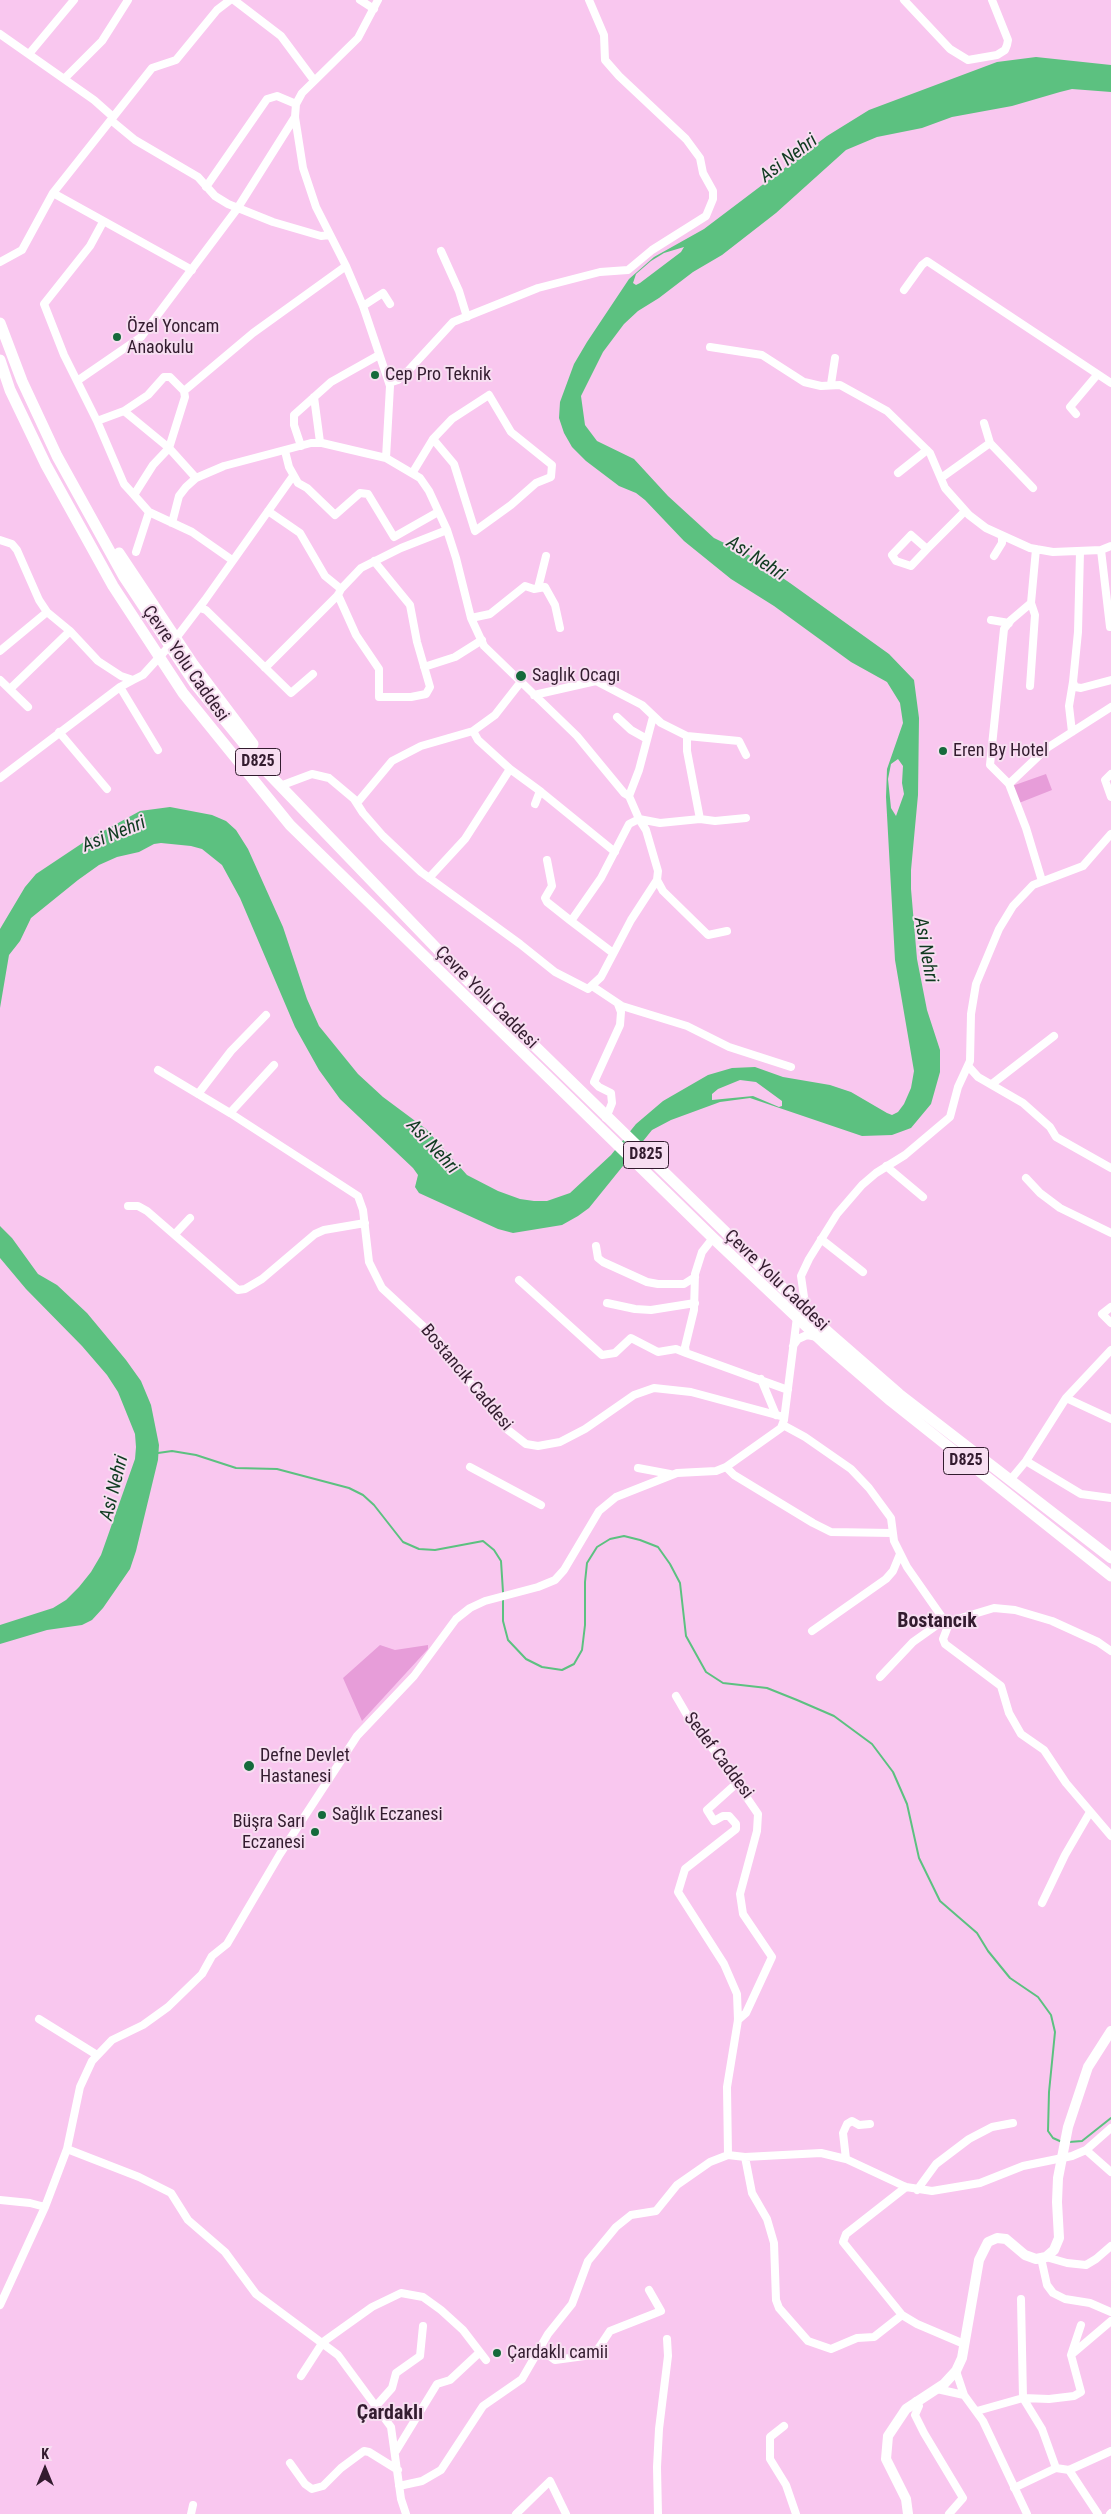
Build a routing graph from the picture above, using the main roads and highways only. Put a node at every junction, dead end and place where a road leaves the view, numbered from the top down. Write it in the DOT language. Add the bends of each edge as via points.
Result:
graph roads {
  1 [pos="0,323"];
  2 [pos="0,360"];
  3 [pos="59,487"];
  4 [pos="85,506"];
  5 [pos="280,786"];
  6 [pos="290,825"];
  7 [pos="614,1131"];
  8 [pos="670,1187"];
  9 [pos="799,1312"];
  10 [pos="1111,1558"];
  11 [pos="1111,1576"];
  12 [pos="1111,2031"];
  13 [pos="908,2514"];
  1 -- 4 [label="highway, Çevre Yolu Caddesi / D825" via="22,381 57,456"];
  2 -- 3 [label="highway, Çevre Yolu Caddesi / D825" via="10,390"];
  3 -- 6 [label="highway, Çevre Yolu Caddesi / D825" via="113,586 184,693"];
  3 -- 6 [label="highway" via="87,553 155,663 254,790"];
  4 -- 5 [label="highway" via="174,640 224,704"];
  4 -- 5 [label="highway, Çevre Yolu Caddesi / D825" via="124,577 195,684"];
  5 -- 7 [label="highway, Çevre Yolu Caddesi / D825" via="465,978 606,1118"];
  6 -- 7 [label="highway, Çevre Yolu Caddesi / D825"];
  7 -- 8 [label="highway, Çevre Yolu Caddesi / D825"];
  8 -- 9 [label="highway, Çevre Yolu Caddesi / D825"];
  8 -- 9 [label="highway, Çevre Yolu Caddesi / D825" via="713,1238"];
  9 -- 10 [label="highway, Çevre Yolu Caddesi / D825"];
  9 -- 11 [label="highway, Çevre Yolu Caddesi / D825" via="819,1337 891,1401"];
  12 -- 13 [label="main road" via="1088,2067 1068,2127 1057,2202 1059,2238 1054,2250 1044,2258 1026,2255 1006,2239 988,2242 979,2260 956,2371 937,2389 916,2401 888,2436 885,2446 888,2466 906,2499"];
}
